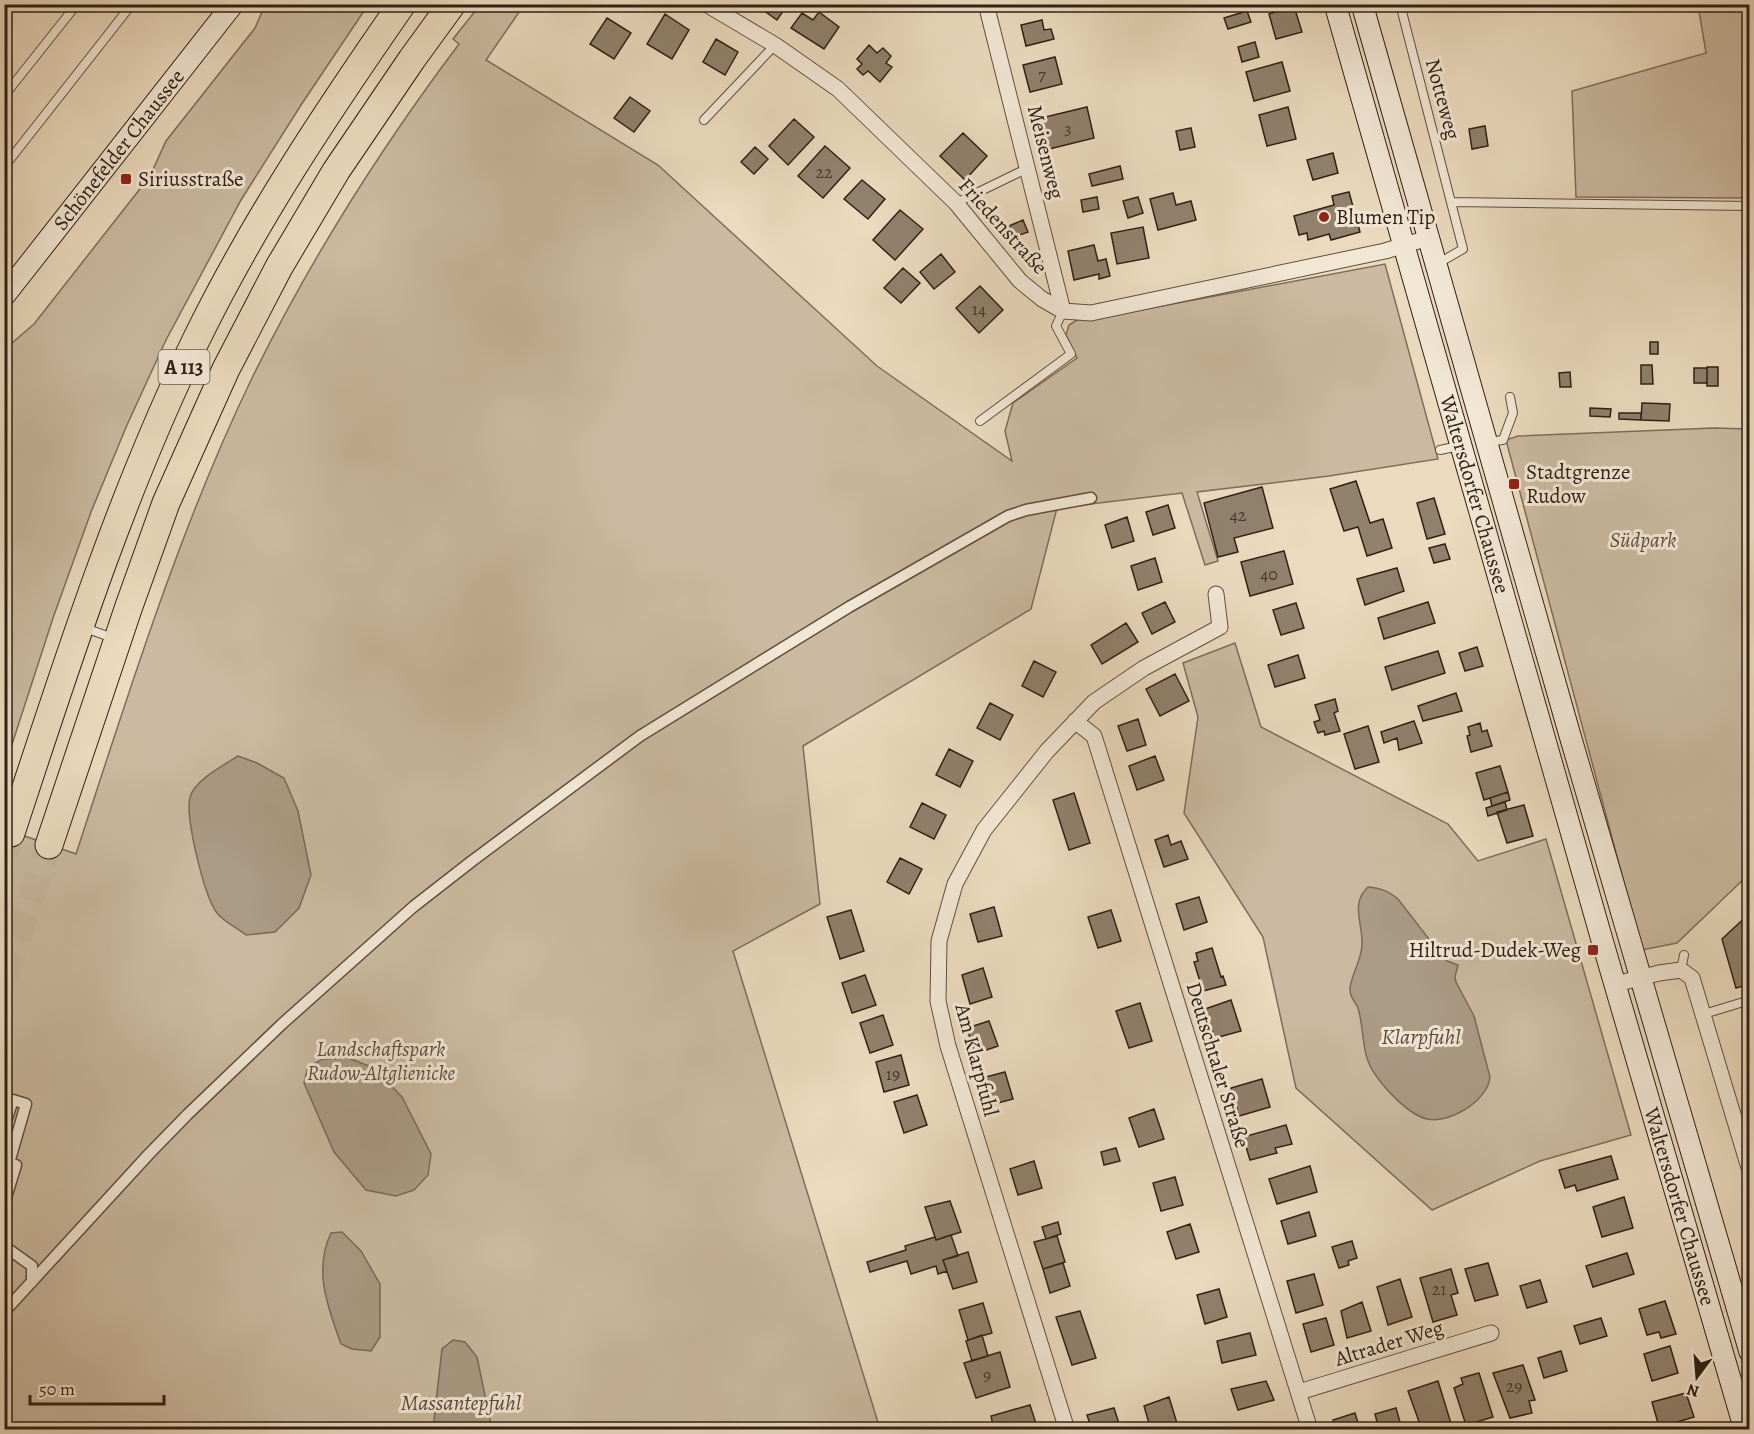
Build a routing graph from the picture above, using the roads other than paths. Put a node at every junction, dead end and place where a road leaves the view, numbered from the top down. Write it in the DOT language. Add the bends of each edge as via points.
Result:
graph roads {
  1 [pos="77,4"];
  2 [pos="132,4"];
  3 [pos="233,4"];
  4 [pos="452,4"];
  5 [pos="706,4"];
  6 [pos="986,4"];
  7 [pos="1335,4"];
  8 [pos="1362,4"];
  9 [pos="1400,4"];
  10 [pos="398,10"];
  11 [pos="775,45"];
  12 [pos="4,96"];
  13 [pos="704,120"];
  14 [pos="4,167"];
  15 [pos="1029,168"];
  16 [pos="1452,202"];
  17 [pos="956,203"];
  18 [pos="1749,206"];
  19 [pos="1428,238"];
  20 [pos="1405,245"];
  21 [pos="1436,264"];
  22 [pos="4,296"];
  23 [pos="1063,310"];
  24 [pos="1510,397"];
  25 [pos="980,421"];
  26 [pos="1467,428"];
  27 [pos="1487,442"];
  28 [pos="1440,450"];
  29 [pos="1091,498"];
  30 [pos="1216,594"];
  31 [pos="79,626"];
  32 [pos="118,639"];
  33 [pos="1075,721"];
  34 [pos="11,833"];
  35 [pos="49,845"];
  36 [pos="1640,978"];
  37 [pos="1616,984"];
  38 [pos="1749,1000"];
  39 [pos="1704,1014"];
  40 [pos="4,1128"];
  41 [pos="1749,1171"];
  42 [pos="4,1204"];
  43 [pos="4,1245"];
  44 [pos="32,1282"];
  45 [pos="4,1312"];
  46 [pos="1491,1334"];
  47 [pos="1749,1352"];
  48 [pos="1299,1392"];
  49 [pos="1066,1430"];
  50 [pos="1310,1430"];
  51 [pos="1744,1430"];
  1 -- 12 [label="lane"];
  2 -- 14 [label="lane"];
  3 -- 22 [label="main road, Schönefelder Chaussee"];
  4 -- 32 [label="highway, A 113" via="376,110 279,267 226,369 166,503"];
  5 -- 11 [label="street, Friedenstraße"];
  6 -- 15 [label="street, Meisenweg"];
  7 -- 20 [label="main road, Waltersdorfer Chaussee"];
  8 -- 19 [label="main road, Waltersdorfer Chaussee"];
  9 -- 16 [label="lane, Notteweg"];
  10 -- 31 [label="highway, A 113" via="306,146 245,246 189,356 131,486"];
  11 -- 13 [label="lane"];
  11 -- 17 [label="street, Friedenstraße" via="838,89"];
  15 -- 17 [label="lane"];
  15 -- 23 [label="street, Meisenweg"];
  16 -- 18 [label="lane"];
  16 -- 21 [label="lane, Notteweg" via="1463,249"];
  17 -- 23 [label="street, Friedenstraße" via="1020,281"];
  19 -- 20 [label="street, Friedenstraße"];
  19 -- 21 [label="main road, Waltersdorfer Chaussee"];
  20 -- 23 [label="street, Friedenstraße" via="1091,313"];
  20 -- 26 [label="main road, Waltersdorfer Chaussee"];
  21 -- 26 [label="main road, Waltersdorfer Chaussee"];
  23 -- 25 [label="lane" via="1056,326 1071,354"];
  24 -- 27 [label="lane" via="1513,413 1503,440"];
  26 -- 27 [label="main road, Waltersdorfer Chaussee"];
  26 -- 28 [label="lane"];
  26 -- 37 [label="main road, Waltersdorfer Chaussee"];
  27 -- 36 [label="main road, Waltersdorfer Chaussee"];
  29 -- 44 [label="street" via="1008,516 849,607 602,763 413,907 291,1016 148,1154"];
  30 -- 33 [label="street, Am Klarpfuhl" via="1220,627 1144,668 1094,702"];
  31 -- 32 [label="lane"];
  31 -- 34 [label="highway, A 113"];
  32 -- 35 [label="highway, A 113"];
  33 -- 48 [label="street, Deutschtaler Straße" via="1094,736"];
  33 -- 49 [label="street, Am Klarpfuhl" via="984,830 955,884 939,941 938,1001 948,1046"];
  36 -- 37 [label="street"];
  36 -- 39 [label="street" via="1682,962"];
  36 -- 47 [label="main road, Waltersdorfer Chaussee"];
  37 -- 51 [label="main road, Waltersdorfer Chaussee"];
  38 -- 39 [label="lane"];
  39 -- 41 [label="street"];
  40 -- 42 [label="street" via="13,1100 26,1104 9,1163 16,1164"];
  43 -- 44 [label="street" via="32,1266"];
  44 -- 45 [label="street"];
  46 -- 48 [label="street, Altrader Weg"];
  48 -- 50 [label="street, Deutschtaler Straße"];
}
